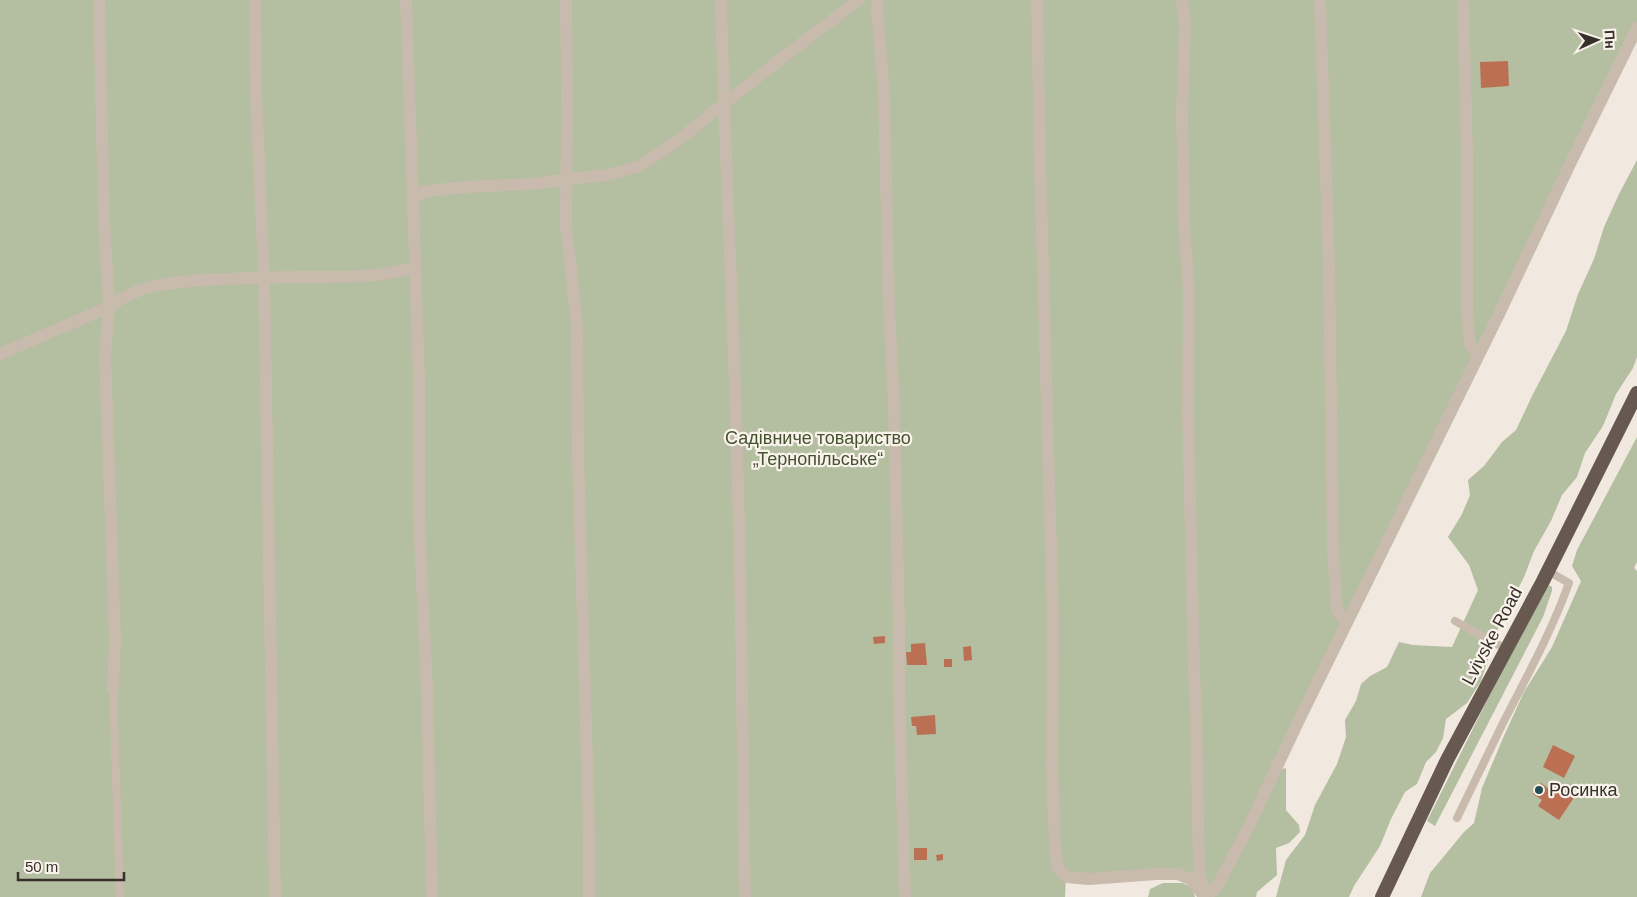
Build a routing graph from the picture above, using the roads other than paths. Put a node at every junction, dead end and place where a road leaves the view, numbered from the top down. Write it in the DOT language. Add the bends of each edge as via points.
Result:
graph roads {
  1 [pos="99,0"];
  2 [pos="255,0"];
  3 [pos="406,0"];
  4 [pos="566,0"];
  5 [pos="721,0"];
  6 [pos="859,0"];
  7 [pos="878,0"];
  8 [pos="1037,0"];
  9 [pos="1182,0"];
  10 [pos="1320,0"];
  11 [pos="1462,0"];
  12 [pos="1637,28"];
  13 [pos="724,103"];
  14 [pos="567,180"];
  15 [pos="414,197"];
  16 [pos="415,266"];
  17 [pos="264,277"];
  18 [pos="110,307"];
  19 [pos="0,354"];
  20 [pos="1478,355"];
  21 [pos="1637,393"];
  22 [pos="1548,571"];
  23 [pos="1455,621"];
  24 [pos="1346,623"];
  25 [pos="1506,649"];
  26 [pos="113,689"];
  27 [pos="1457,818"];
  28 [pos="1204,896"];
  29 [pos="120,897"];
  30 [pos="275,897"];
  31 [pos="432,897"];
  32 [pos="589,897"];
  33 [pos="745,897"];
  34 [pos="905,897"];
  35 [pos="1382,897"];
  1 -- 18 [label="street" via="104,221"];
  2 -- 17 [label="street"];
  3 -- 15 [label="street"];
  4 -- 14 [label="street"];
  5 -- 13 [label="street"];
  6 -- 13 [label="street"];
  7 -- 34 [label="street" via="894,406"];
  8 -- 28 [label="street" via="1053,621 1052,766 1058,868 1067,877 1090,879 1178,874 1190,879"];
  9 -- 28 [label="street" via="1185,26 1182,114 1189,292 1188,410 1194,672 1199,871"];
  10 -- 24 [label="street" via="1330,276 1333,550 1336,610"];
  11 -- 20 [label="street" via="1467,153 1467,312 1470,345"];
  12 -- 20 [label="street"];
  13 -- 14 [label="street" via="640,166"];
  13 -- 33 [label="street" via="737,439"];
  14 -- 15 [label="street" via="427,191"];
  14 -- 32 [label="street" via="566,226 577,325"];
  15 -- 16 [label="street"];
  16 -- 17 [label="street" via="395,273 353,277"];
  16 -- 31 [label="street" via="419,518"];
  17 -- 18 [label="street" via="159,284 123,296"];
  17 -- 30 [label="street"];
  18 -- 19 [label="street"];
  18 -- 26 [label="street" via="105,355 115,639"];
  20 -- 24 [label="street"];
  21 -- 22 [label="highway, Lvivske Road"];
  22 -- 25 [label="highway, Lvivske Road"];
  22 -- 27 [label="lane" via="1569,583 1563,600"];
  23 -- 25 [label="lane"];
  24 -- 28 [label="street" via="1247,830 1216,888"];
  25 -- 35 [label="highway, Lvivske Road" via="1447,760"];
  26 -- 29 [label="lane"];
}
